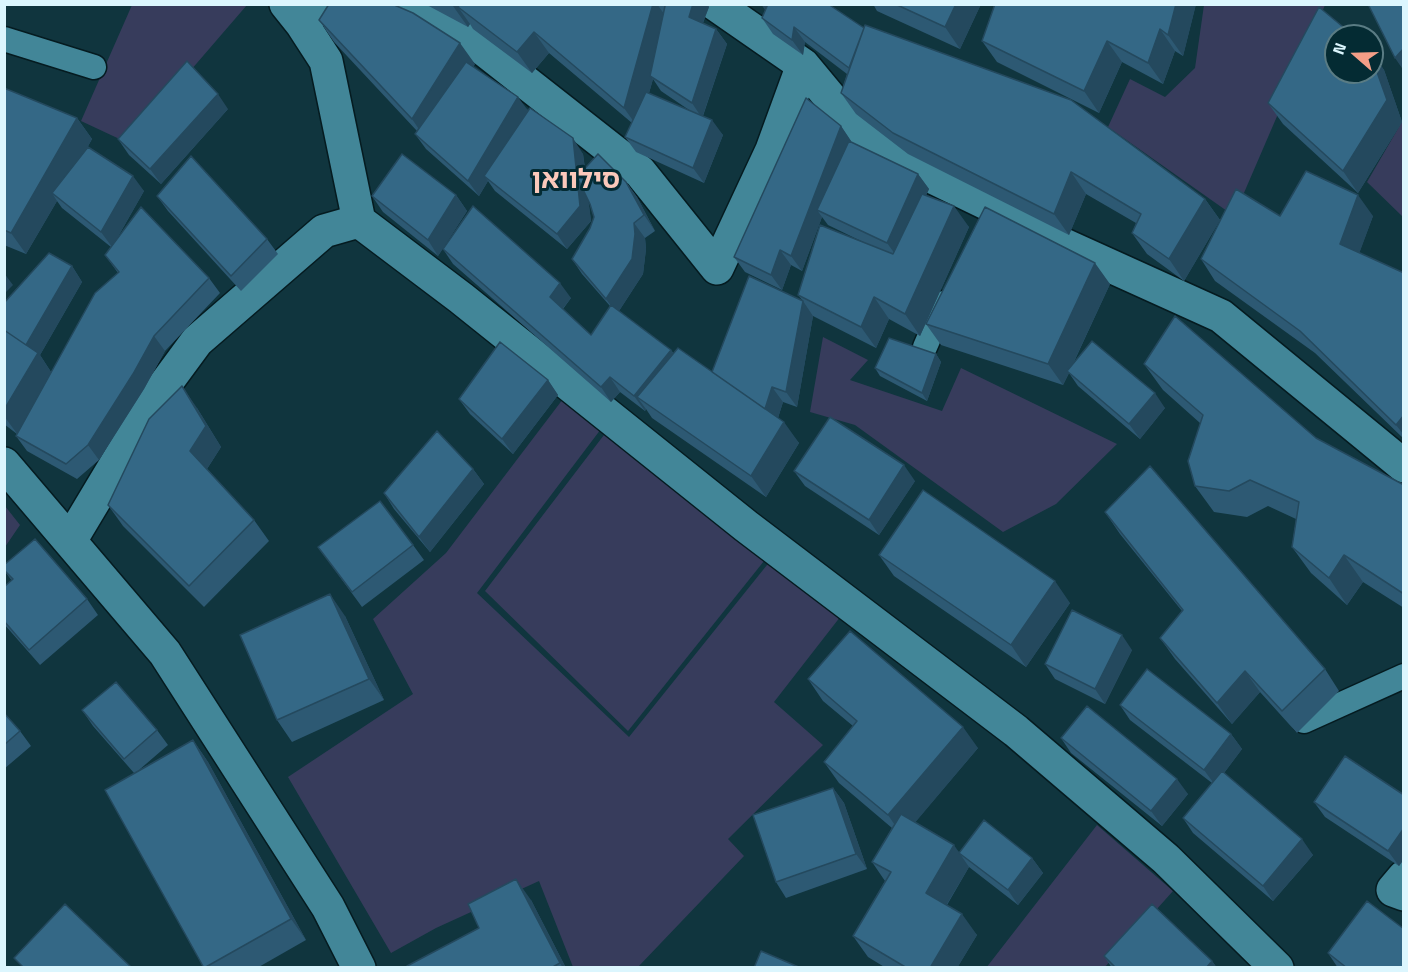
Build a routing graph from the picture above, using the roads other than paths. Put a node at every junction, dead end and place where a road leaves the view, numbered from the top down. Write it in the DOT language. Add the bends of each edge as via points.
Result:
graph roads {
  1 [pos="402,4"];
  2 [pos="715,4"];
  3 [pos="303,11"];
  4 [pos="4,39"];
  5 [pos="803,65"];
  6 [pos="94,67"];
  7 [pos="359,221"];
  8 [pos="952,286"];
  9 [pos="925,347"];
  10 [pos="4,464"];
  11 [pos="1404,466"];
  12 [pos="70,541"];
  13 [pos="1404,676"];
  14 [pos="1304,721"];
  15 [pos="1404,877"];
  16 [pos="1404,894"];
  17 [pos="359,968"];
  18 [pos="1277,968"];
  1 -- 5 [label="street" via="482,48 640,172 717,268 772,150"];
  2 -- 5 [label="street"];
  3 -- 7 [label="street" via="326,62"];
  4 -- 6 [label="lane"];
  5 -- 11 [label="street" via="852,124 893,158 983,214 1053,240 1221,316"];
  7 -- 12 [label="street" via="324,231 197,340 158,394"];
  7 -- 18 [label="street" via="746,526 1016,731 1166,859"];
  8 -- 9 [label="lane"];
  10 -- 12 [label="street"];
  12 -- 17 [label="street" via="165,653 328,907"];
  13 -- 14 [label="lane"];
  15 -- 16 [label="street" via="1393,890"];
}
